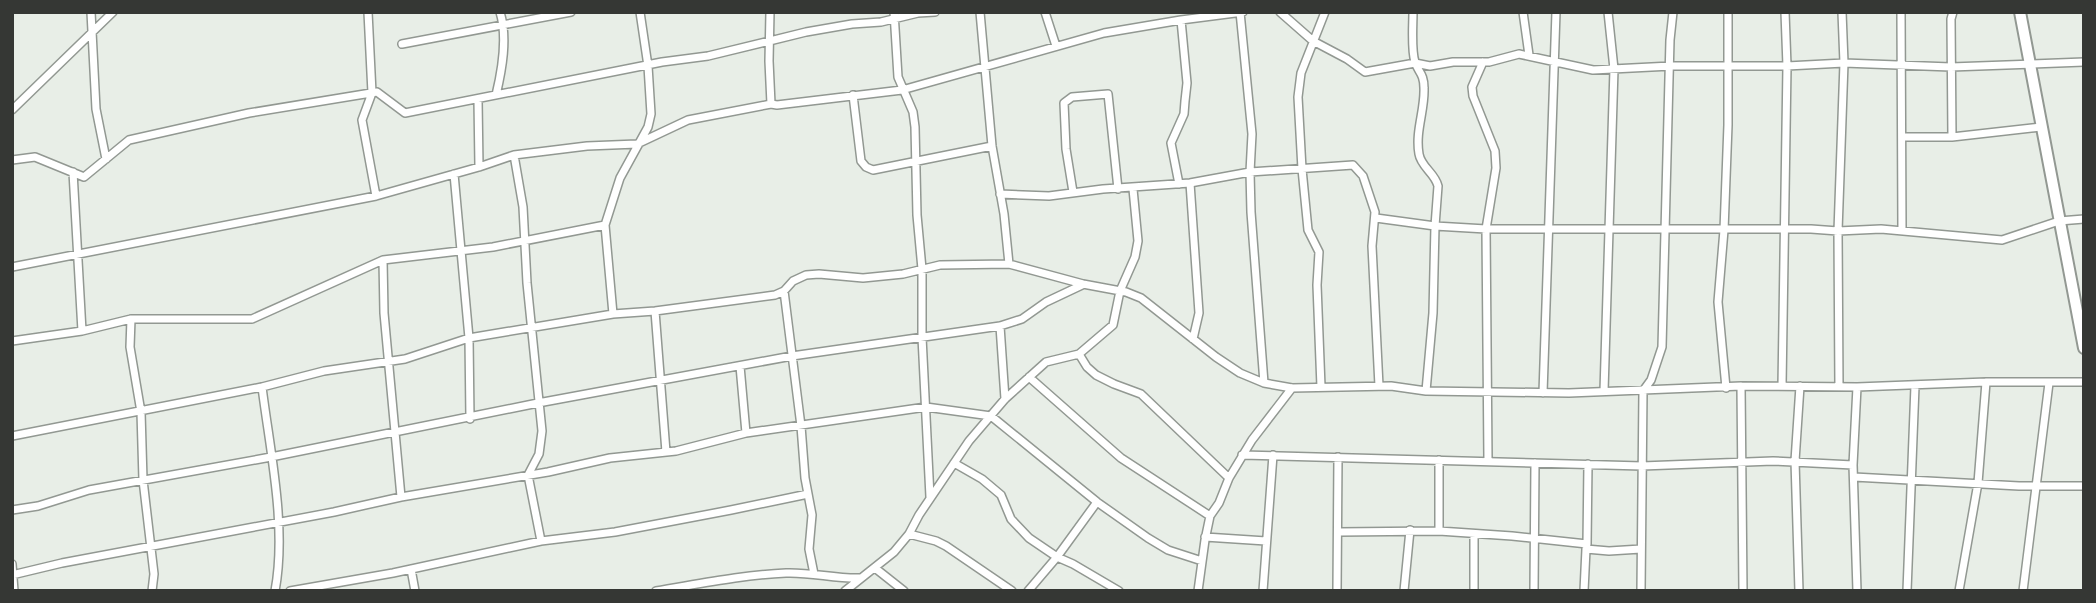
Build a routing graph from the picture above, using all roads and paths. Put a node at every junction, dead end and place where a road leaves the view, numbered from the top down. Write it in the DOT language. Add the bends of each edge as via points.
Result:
graph roads {
  1 [pos="91,12"];
  2 [pos="113,12"];
  3 [pos="368,12"];
  4 [pos="500,12"];
  5 [pos="571,12"];
  6 [pos="640,12"];
  7 [pos="770,12"];
  8 [pos="935,12"];
  9 [pos="980,12"];
  10 [pos="1045,12"];
  11 [pos="1241,12"];
  12 [pos="1280,12"];
  13 [pos="1325,12"];
  14 [pos="1413,12"];
  15 [pos="1523,12"];
  16 [pos="1556,12"];
  17 [pos="1608,12"];
  18 [pos="1673,12"];
  19 [pos="1728,12"];
  20 [pos="1785,12"];
  21 [pos="1842,12"];
  22 [pos="1901,12"];
  23 [pos="1953,12"];
  24 [pos="2020,12"];
  25 [pos="894,15"];
  26 [pos="1181,19"];
  27 [pos="502,26"];
  28 [pos="92,31"];
  29 [pos="770,40"];
  30 [pos="1313,41"];
  31 [pos="402,44"];
  32 [pos="1056,46"];
  33 [pos="1529,55"];
  34 [pos="1483,62"];
  35 [pos="2084,62"];
  36 [pos="1415,63"];
  37 [pos="1554,63"];
  38 [pos="1844,63"];
  39 [pos="1900,65"];
  40 [pos="2030,65"];
  41 [pos="648,66"];
  42 [pos="1671,66"];
  43 [pos="1728,66"];
  44 [pos="1787,66"];
  45 [pos="1951,67"];
  46 [pos="985,68"];
  47 [pos="1614,69"];
  48 [pos="902,90"];
  49 [pos="372,93"];
  50 [pos="496,95"];
  51 [pos="853,96"];
  52 [pos="478,100"];
  53 [pos="771,104"];
  54 [pos="12,110"];
  55 [pos="2041,127"];
  56 [pos="1903,137"];
  57 [pos="1952,137"];
  58 [pos="637,144"];
  59 [pos="992,146"];
  60 [pos="514,155"];
  61 [pos="106,159"];
  62 [pos="12,160"];
  63 [pos="917,163"];
  64 [pos="479,167"];
  65 [pos="1302,169"];
  66 [pos="73,172"];
  67 [pos="1250,172"];
  68 [pos="454,174"];
  69 [pos="1190,183"];
  70 [pos="1179,184"];
  71 [pos="1118,189"];
  72 [pos="1133,189"];
  73 [pos="1073,192"];
  74 [pos="1000,194"];
  75 [pos="376,196"];
  76 [pos="1376,218"];
  77 [pos="2084,219"];
  78 [pos="2059,221"];
  79 [pos="605,225"];
  80 [pos="1435,226"];
  81 [pos="1486,229"];
  82 [pos="1548,230"];
  83 [pos="1610,230"];
  84 [pos="1665,230"];
  85 [pos="1724,230"];
  86 [pos="1783,230"];
  87 [pos="1838,231"];
  88 [pos="1902,231"];
  89 [pos="525,241"];
  90 [pos="461,251"];
  91 [pos="76,253"];
  92 [pos="383,260"];
  93 [pos="1009,264"];
  94 [pos="12,267"];
  95 [pos="922,269"];
  96 [pos="1083,284"];
  97 [pos="784,291"];
  98 [pos="1120,291"];
  99 [pos="655,311"];
  100 [pos="613,314"];
  101 [pos="131,319"];
  102 [pos="1000,326"];
  103 [pos="532,328"];
  104 [pos="82,331"];
  105 [pos="922,337"];
  106 [pos="469,338"];
  107 [pos="1193,339"];
  108 [pos="12,341"];
  109 [pos="2084,348"];
  110 [pos="1079,354"];
  111 [pos="792,356"];
  112 [pos="388,361"];
  113 [pos="740,366"];
  114 [pos="1029,377"];
  115 [pos="662,381"];
  116 [pos="1986,382"];
  117 [pos="2084,382"];
  118 [pos="1264,383"];
  119 [pos="2049,383"];
  120 [pos="1379,386"];
  121 [pos="1741,386"];
  122 [pos="1782,386"];
  123 [pos="1800,386"];
  124 [pos="1915,386"];
  125 [pos="262,387"];
  126 [pos="1321,387"];
  127 [pos="1839,387"];
  128 [pos="1857,387"];
  129 [pos="1292,388"];
  130 [pos="1726,388"];
  131 [pos="1426,391"];
  132 [pos="1605,391"];
  133 [pos="1643,391"];
  134 [pos="1488,393"];
  135 [pos="1543,393"];
  136 [pos="1005,399"];
  137 [pos="538,403"];
  138 [pos="926,407"];
  139 [pos="141,412"];
  140 [pos="991,416"];
  141 [pos="470,419"];
  142 [pos="801,426"];
  143 [pos="395,432"];
  144 [pos="746,433"];
  145 [pos="12,436"];
  146 [pos="666,452"];
  147 [pos="1273,455"];
  148 [pos="1242,456"];
  149 [pos="271,457"];
  150 [pos="1338,457"];
  151 [pos="1439,460"];
  152 [pos="1488,460"];
  153 [pos="1796,461"];
  154 [pos="1743,462"];
  155 [pos="954,463"];
  156 [pos="1535,463"];
  157 [pos="1588,464"];
  158 [pos="1853,465"];
  159 [pos="1642,466"];
  160 [pos="528,475"];
  161 [pos="1854,477"];
  162 [pos="1229,478"];
  163 [pos="143,480"];
  164 [pos="1910,480"];
  165 [pos="1978,483"];
  166 [pos="2037,486"];
  167 [pos="2084,486"];
  168 [pos="808,494"];
  169 [pos="401,497"];
  170 [pos="930,499"];
  171 [pos="1097,502"];
  172 [pos="12,510"];
  173 [pos="1210,516"];
  174 [pos="278,523"];
  175 [pos="1410,530"];
  176 [pos="1439,531"];
  177 [pos="1339,532"];
  178 [pos="909,534"];
  179 [pos="1474,535"];
  180 [pos="1205,537"];
  181 [pos="1534,539"];
  182 [pos="541,541"];
  183 [pos="1266,541"];
  184 [pos="150,547"];
  185 [pos="1586,547"];
  186 [pos="1641,550"];
  187 [pos="1057,558"];
  188 [pos="1202,561"];
  189 [pos="12,564"];
  190 [pos="875,568"];
  191 [pos="411,569"];
  192 [pos="814,574"];
  193 [pos="13,575"];
  194 [pos="862,578"];
  195 [pos="1199,580"];
  196 [pos="14,591"];
  197 [pos="152,591"];
  198 [pos="275,591"];
  199 [pos="290,591"];
  200 [pos="415,591"];
  201 [pos="656,591"];
  202 [pos="845,591"];
  203 [pos="904,591"];
  204 [pos="1012,591"];
  205 [pos="1028,591"];
  206 [pos="1119,591"];
  207 [pos="1192,591"];
  208 [pos="1198,591"];
  209 [pos="1263,591"];
  210 [pos="1337,591"];
  211 [pos="1404,591"];
  212 [pos="1474,591"];
  213 [pos="1534,591"];
  214 [pos="1584,591"];
  215 [pos="1641,591"];
  216 [pos="1743,591"];
  217 [pos="1799,591"];
  218 [pos="1857,591"];
  219 [pos="1907,591"];
  220 [pos="1959,591"];
  221 [pos="2023,591"];
  1 -- 28 [label="street"];
  2 -- 28 [label="street"];
  3 -- 49 [label="street"];
  4 -- 27 [label="street"];
  5 -- 27 [label="street"];
  6 -- 41 [label="street"];
  7 -- 29 [label="street"];
  8 -- 25 [label="street"];
  9 -- 46 [label="street"];
  10 -- 32 [label="street"];
  11 -- 26 [label="street"];
  11 -- 67 [label="street" via="1252,134"];
  12 -- 30 [label="street"];
  13 -- 30 [label="street"];
  14 -- 36 [label="street"];
  15 -- 33 [label="street"];
  16 -- 37 [label="street"];
  17 -- 47 [label="street"];
  18 -- 42 [label="street"];
  19 -- 43 [label="street"];
  20 -- 44 [label="street"];
  21 -- 38 [label="street"];
  22 -- 39 [label="street"];
  23 -- 45 [label="street"];
  24 -- 40 [label="street"];
  25 -- 29 [label="street"];
  25 -- 48 [label="street"];
  26 -- 32 [label="street"];
  26 -- 70 [label="street" via="1187,83 1184,114 1171,143"];
  27 -- 31 [label="street"];
  27 -- 50 [label="street" via="503,66"];
  28 -- 54 [label="street"];
  28 -- 61 [label="street" via="96,109"];
  29 -- 41 [label="street"];
  29 -- 53 [label="street"];
  30 -- 36 [label="street" via="1366,72"];
  30 -- 65 [label="street" via="1298,97"];
  32 -- 46 [label="street"];
  33 -- 34 [label="street"];
  33 -- 37 [label="street"];
  34 -- 36 [label="street"];
  34 -- 81 [label="street" via="1472,87 1495,151"];
  35 -- 40 [label="street"];
  36 -- 80 [label="street" via="1424,86 1419,155 1438,186"];
  37 -- 47 [label="street"];
  37 -- 82 [label="street"];
  38 -- 39 [label="street"];
  38 -- 44 [label="street"];
  38 -- 87 [label="street"];
  39 -- 45 [label="street"];
  39 -- 56 [label="street"];
  40 -- 45 [label="street"];
  40 -- 55 [label="street"];
  41 -- 50 [label="street"];
  41 -- 58 [label="street" via="652,114"];
  42 -- 43 [label="street"];
  42 -- 47 [label="street"];
  42 -- 84 [label="street"];
  43 -- 44 [label="street"];
  43 -- 85 [label="street"];
  44 -- 86 [label="street"];
  45 -- 57 [label="street"];
  46 -- 48 [label="street"];
  46 -- 59 [label="street"];
  47 -- 83 [label="street"];
  48 -- 51 [label="street"];
  48 -- 63 [label="street" via="913,112"];
  49 -- 52 [label="street" via="405,113"];
  49 -- 61 [label="street" via="249,113 129,140"];
  49 -- 75 [label="street" via="362,120"];
  50 -- 52 [label="street"];
  51 -- 53 [label="street"];
  51 -- 63 [label="street" via="861,161 866,167 873,170"];
  52 -- 64 [label="street"];
  53 -- 58 [label="street" via="688,120"];
  55 -- 57 [label="street"];
  55 -- 78 [label="street"];
  56 -- 57 [label="street"];
  56 -- 88 [label="street"];
  58 -- 60 [label="street"];
  58 -- 79 [label="street"];
  59 -- 63 [label="street"];
  59 -- 74 [label="street"];
  60 -- 64 [label="street"];
  60 -- 89 [label="street"];
  61 -- 66 [label="street" via="84,177"];
  62 -- 66 [label="street" via="35,157"];
  63 -- 95 [label="street"];
  64 -- 68 [label="street"];
  65 -- 67 [label="street"];
  65 -- 76 [label="street" via="1353,164 1363,176"];
  65 -- 126 [label="street" via="1308,230 1319,252"];
  66 -- 91 [label="street"];
  67 -- 69 [label="street"];
  67 -- 118 [label="street"];
  68 -- 75 [label="street"];
  68 -- 90 [label="street"];
  69 -- 70 [label="street"];
  69 -- 107 [label="street" via="1199,313"];
  70 -- 72 [label="street"];
  71 -- 72 [label="street"];
  71 -- 73 [label="street"];
  71 -- 73 [label="street" via="1108,94 1072,97 1064,103"];
  72 -- 98 [label="street" via="1138,241"];
  73 -- 74 [label="street"];
  74 -- 93 [label="street"];
  75 -- 91 [label="street"];
  76 -- 80 [label="street"];
  76 -- 120 [label="street" via="1372,246"];
  77 -- 78 [label="street"];
  78 -- 88 [label="street" via="2002,240"];
  78 -- 109 [label="street"];
  79 -- 89 [label="street"];
  79 -- 100 [label="street"];
  80 -- 81 [label="street"];
  80 -- 131 [label="street"];
  81 -- 82 [label="street"];
  81 -- 134 [label="street"];
  82 -- 83 [label="street"];
  82 -- 135 [label="street"];
  83 -- 84 [label="street"];
  83 -- 132 [label="street"];
  84 -- 85 [label="street"];
  84 -- 133 [label="street" via="1662,347"];
  85 -- 86 [label="street"];
  85 -- 130 [label="street" via="1718,302"];
  86 -- 87 [label="street"];
  86 -- 122 [label="street"];
  87 -- 88 [label="street"];
  87 -- 127 [label="street"];
  89 -- 90 [label="street"];
  89 -- 103 [label="street"];
  90 -- 92 [label="street"];
  90 -- 106 [label="street"];
  91 -- 94 [label="street"];
  91 -- 104 [label="street"];
  92 -- 101 [label="street" via="252,319"];
  92 -- 112 [label="street"];
  93 -- 95 [label="street"];
  93 -- 96 [label="street"];
  95 -- 97 [label="street" via="863,278 806,275"];
  95 -- 105 [label="street"];
  96 -- 98 [label="street"];
  96 -- 102 [label="street"];
  97 -- 99 [label="street"];
  97 -- 111 [label="street"];
  98 -- 107 [label="street" via="1141,298"];
  98 -- 110 [label="street" via="1113,325"];
  99 -- 100 [label="street"];
  99 -- 115 [label="street"];
  100 -- 103 [label="street"];
  101 -- 104 [label="street"];
  101 -- 139 [label="street" via="130,348"];
  102 -- 105 [label="street"];
  102 -- 136 [label="street"];
  103 -- 106 [label="street"];
  103 -- 137 [label="street"];
  104 -- 108 [label="street"];
  105 -- 111 [label="street"];
  105 -- 138 [label="street"];
  106 -- 112 [label="street"];
  106 -- 141 [label="street"];
  107 -- 118 [label="street" via="1240,373"];
  110 -- 114 [label="street" via="1046,362"];
  110 -- 162 [label="street" via="1097,375 1141,394"];
  111 -- 113 [label="street"];
  111 -- 142 [label="street"];
  112 -- 125 [label="street"];
  112 -- 143 [label="street"];
  113 -- 115 [label="street"];
  113 -- 144 [label="street"];
  114 -- 136 [label="street"];
  114 -- 173 [label="street" via="1121,458"];
  115 -- 137 [label="street"];
  115 -- 146 [label="street"];
  116 -- 119 [label="street"];
  116 -- 124 [label="street"];
  116 -- 165 [label="street"];
  117 -- 119 [label="street"];
  118 -- 129 [label="street"];
  119 -- 166 [label="street"];
  120 -- 126 [label="street"];
  120 -- 131 [label="street"];
  121 -- 122 [label="street"];
  121 -- 130 [label="street"];
  121 -- 154 [label="street"];
  122 -- 123 [label="street"];
  123 -- 127 [label="street"];
  123 -- 153 [label="street"];
  124 -- 128 [label="street"];
  124 -- 164 [label="street"];
  125 -- 139 [label="street"];
  125 -- 149 [label="street"];
  126 -- 129 [label="street"];
  127 -- 128 [label="street"];
  128 -- 158 [label="street"];
  129 -- 148 [label="street"];
  130 -- 133 [label="street"];
  131 -- 134 [label="street"];
  132 -- 133 [label="street"];
  132 -- 135 [label="street"];
  133 -- 159 [label="street"];
  134 -- 135 [label="street"];
  134 -- 152 [label="street"];
  136 -- 140 [label="street"];
  137 -- 141 [label="street"];
  137 -- 160 [label="street" via="542,442"];
  138 -- 140 [label="street"];
  138 -- 142 [label="street"];
  138 -- 170 [label="street"];
  139 -- 145 [label="street"];
  139 -- 163 [label="street"];
  140 -- 155 [label="street"];
  140 -- 171 [label="street"];
  141 -- 143 [label="street"];
  142 -- 144 [label="street"];
  142 -- 168 [label="street"];
  143 -- 149 [label="street"];
  143 -- 169 [label="street"];
  144 -- 146 [label="street"];
  146 -- 160 [label="street"];
  147 -- 148 [label="street"];
  147 -- 150 [label="street"];
  147 -- 183 [label="street"];
  148 -- 162 [label="street"];
  149 -- 163 [label="street"];
  149 -- 174 [label="street"];
  150 -- 151 [label="street"];
  150 -- 177 [label="street"];
  151 -- 152 [label="street"];
  151 -- 176 [label="street"];
  152 -- 156 [label="street"];
  153 -- 154 [label="street"];
  153 -- 158 [label="street"];
  153 -- 217 [label="street"];
  154 -- 159 [label="street"];
  154 -- 216 [label="street"];
  155 -- 170 [label="street"];
  155 -- 187 [label="street" via="1001,495 1016,525"];
  156 -- 157 [label="street"];
  156 -- 181 [label="street"];
  157 -- 159 [label="street"];
  157 -- 185 [label="street"];
  158 -- 161 [label="street"];
  159 -- 186 [label="street"];
  160 -- 169 [label="street"];
  160 -- 182 [label="street"];
  161 -- 164 [label="street"];
  161 -- 218 [label="street"];
  162 -- 173 [label="street"];
  163 -- 172 [label="street"];
  163 -- 184 [label="street"];
  164 -- 165 [label="street"];
  164 -- 219 [label="street"];
  165 -- 166 [label="street"];
  165 -- 220 [label="street"];
  166 -- 167 [label="street"];
  166 -- 221 [label="street"];
  168 -- 182 [label="street" via="615,532"];
  168 -- 192 [label="street"];
  169 -- 174 [label="street"];
  170 -- 178 [label="street"];
  171 -- 187 [label="street"];
  171 -- 188 [label="street" via="1168,550"];
  173 -- 180 [label="street"];
  174 -- 184 [label="street"];
  174 -- 198 [label="street"];
  175 -- 176 [label="street"];
  175 -- 177 [label="street"];
  175 -- 211 [label="street"];
  176 -- 179 [label="street"];
  177 -- 210 [label="street"];
  178 -- 190 [label="street"];
  178 -- 204 [label="street" via="946,546"];
  179 -- 181 [label="street"];
  179 -- 212 [label="street"];
  180 -- 183 [label="street"];
  180 -- 188 [label="street"];
  181 -- 185 [label="street"];
  181 -- 213 [label="street"];
  182 -- 191 [label="street"];
  183 -- 209 [label="street"];
  184 -- 193 [label="street"];
  184 -- 197 [label="street"];
  185 -- 186 [label="street"];
  185 -- 214 [label="street"];
  186 -- 215 [label="street"];
  187 -- 205 [label="street"];
  187 -- 206 [label="street"];
  188 -- 195 [label="street"];
  189 -- 193 [label="street"];
  190 -- 194 [label="street"];
  190 -- 203 [label="street"];
  191 -- 199 [label="street"];
  191 -- 200 [label="street"];
  192 -- 194 [label="street"];
  192 -- 201 [label="street" via="747,576"];
  193 -- 196 [label="street"];
  194 -- 202 [label="street"];
  195 -- 207 [label="street"];
  195 -- 208 [label="street"];
}
